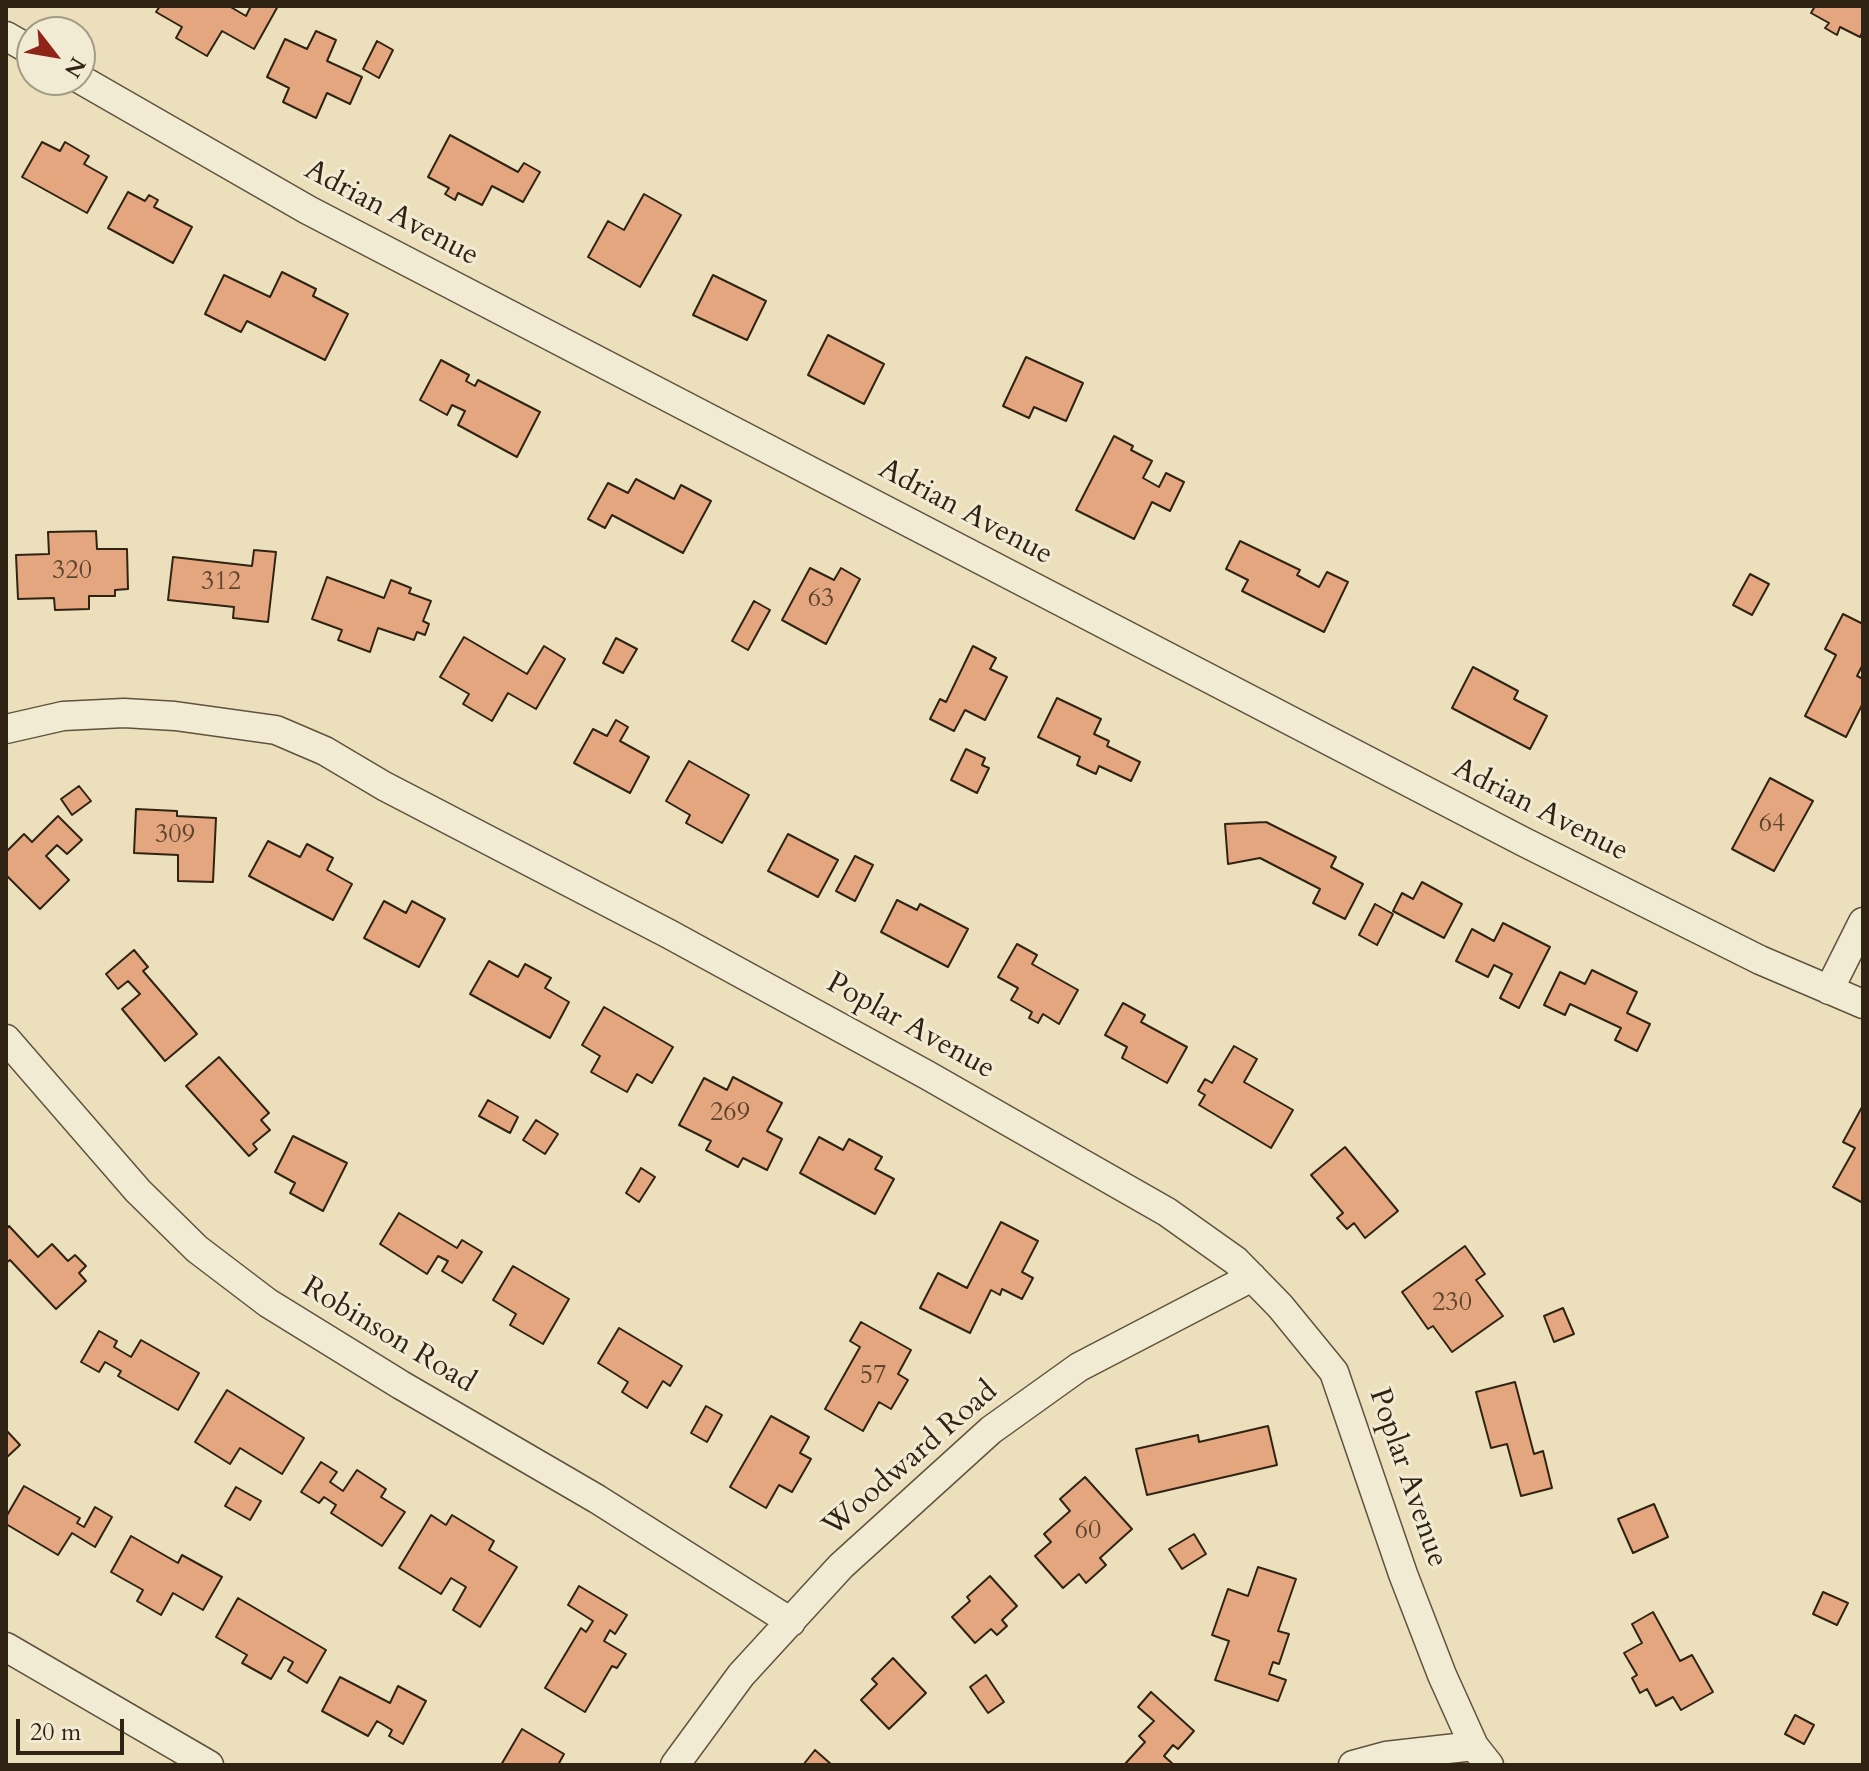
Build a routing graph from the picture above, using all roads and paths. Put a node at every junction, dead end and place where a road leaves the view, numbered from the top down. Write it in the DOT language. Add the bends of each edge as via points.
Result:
graph roads {
  1 [pos="96,88"];
  2 [pos="6,729"];
  3 [pos="1863,922"];
  4 [pos="1829,990"];
  5 [pos="1863,1004"];
  6 [pos="6,1039"];
  7 [pos="1252,1277"];
  8 [pos="791,1622"];
  9 [pos="6,1647"];
  10 [pos="1481,1755"];
  11 [pos="209,1765"];
  12 [pos="675,1765"];
  13 [pos="1353,1765"];
  1 -- 4 [label="street, Adrian Avenue" via="308,210 1524,842"];
  2 -- 7 [label="street, Poplar Avenue" via="63,716 175,716 276,730 325,751 941,1083 1167,1212"];
  3 -- 4 [label="street"];
  4 -- 5 [label="street, Adrian Avenue"];
  6 -- 8 [label="street, Robinson Road" via="138,1191 197,1249 268,1303"];
  7 -- 8 [label="street, Woodward Road" via="1079,1367 991,1430 841,1566"];
  7 -- 10 [label="street, Poplar Avenue" via="1334,1372 1403,1574 1442,1675"];
  8 -- 12 [label="street, Woodward Road" via="741,1675"];
  9 -- 11 [label="street"];
  10 -- 13 [label="street" via="1386,1756"];
}
